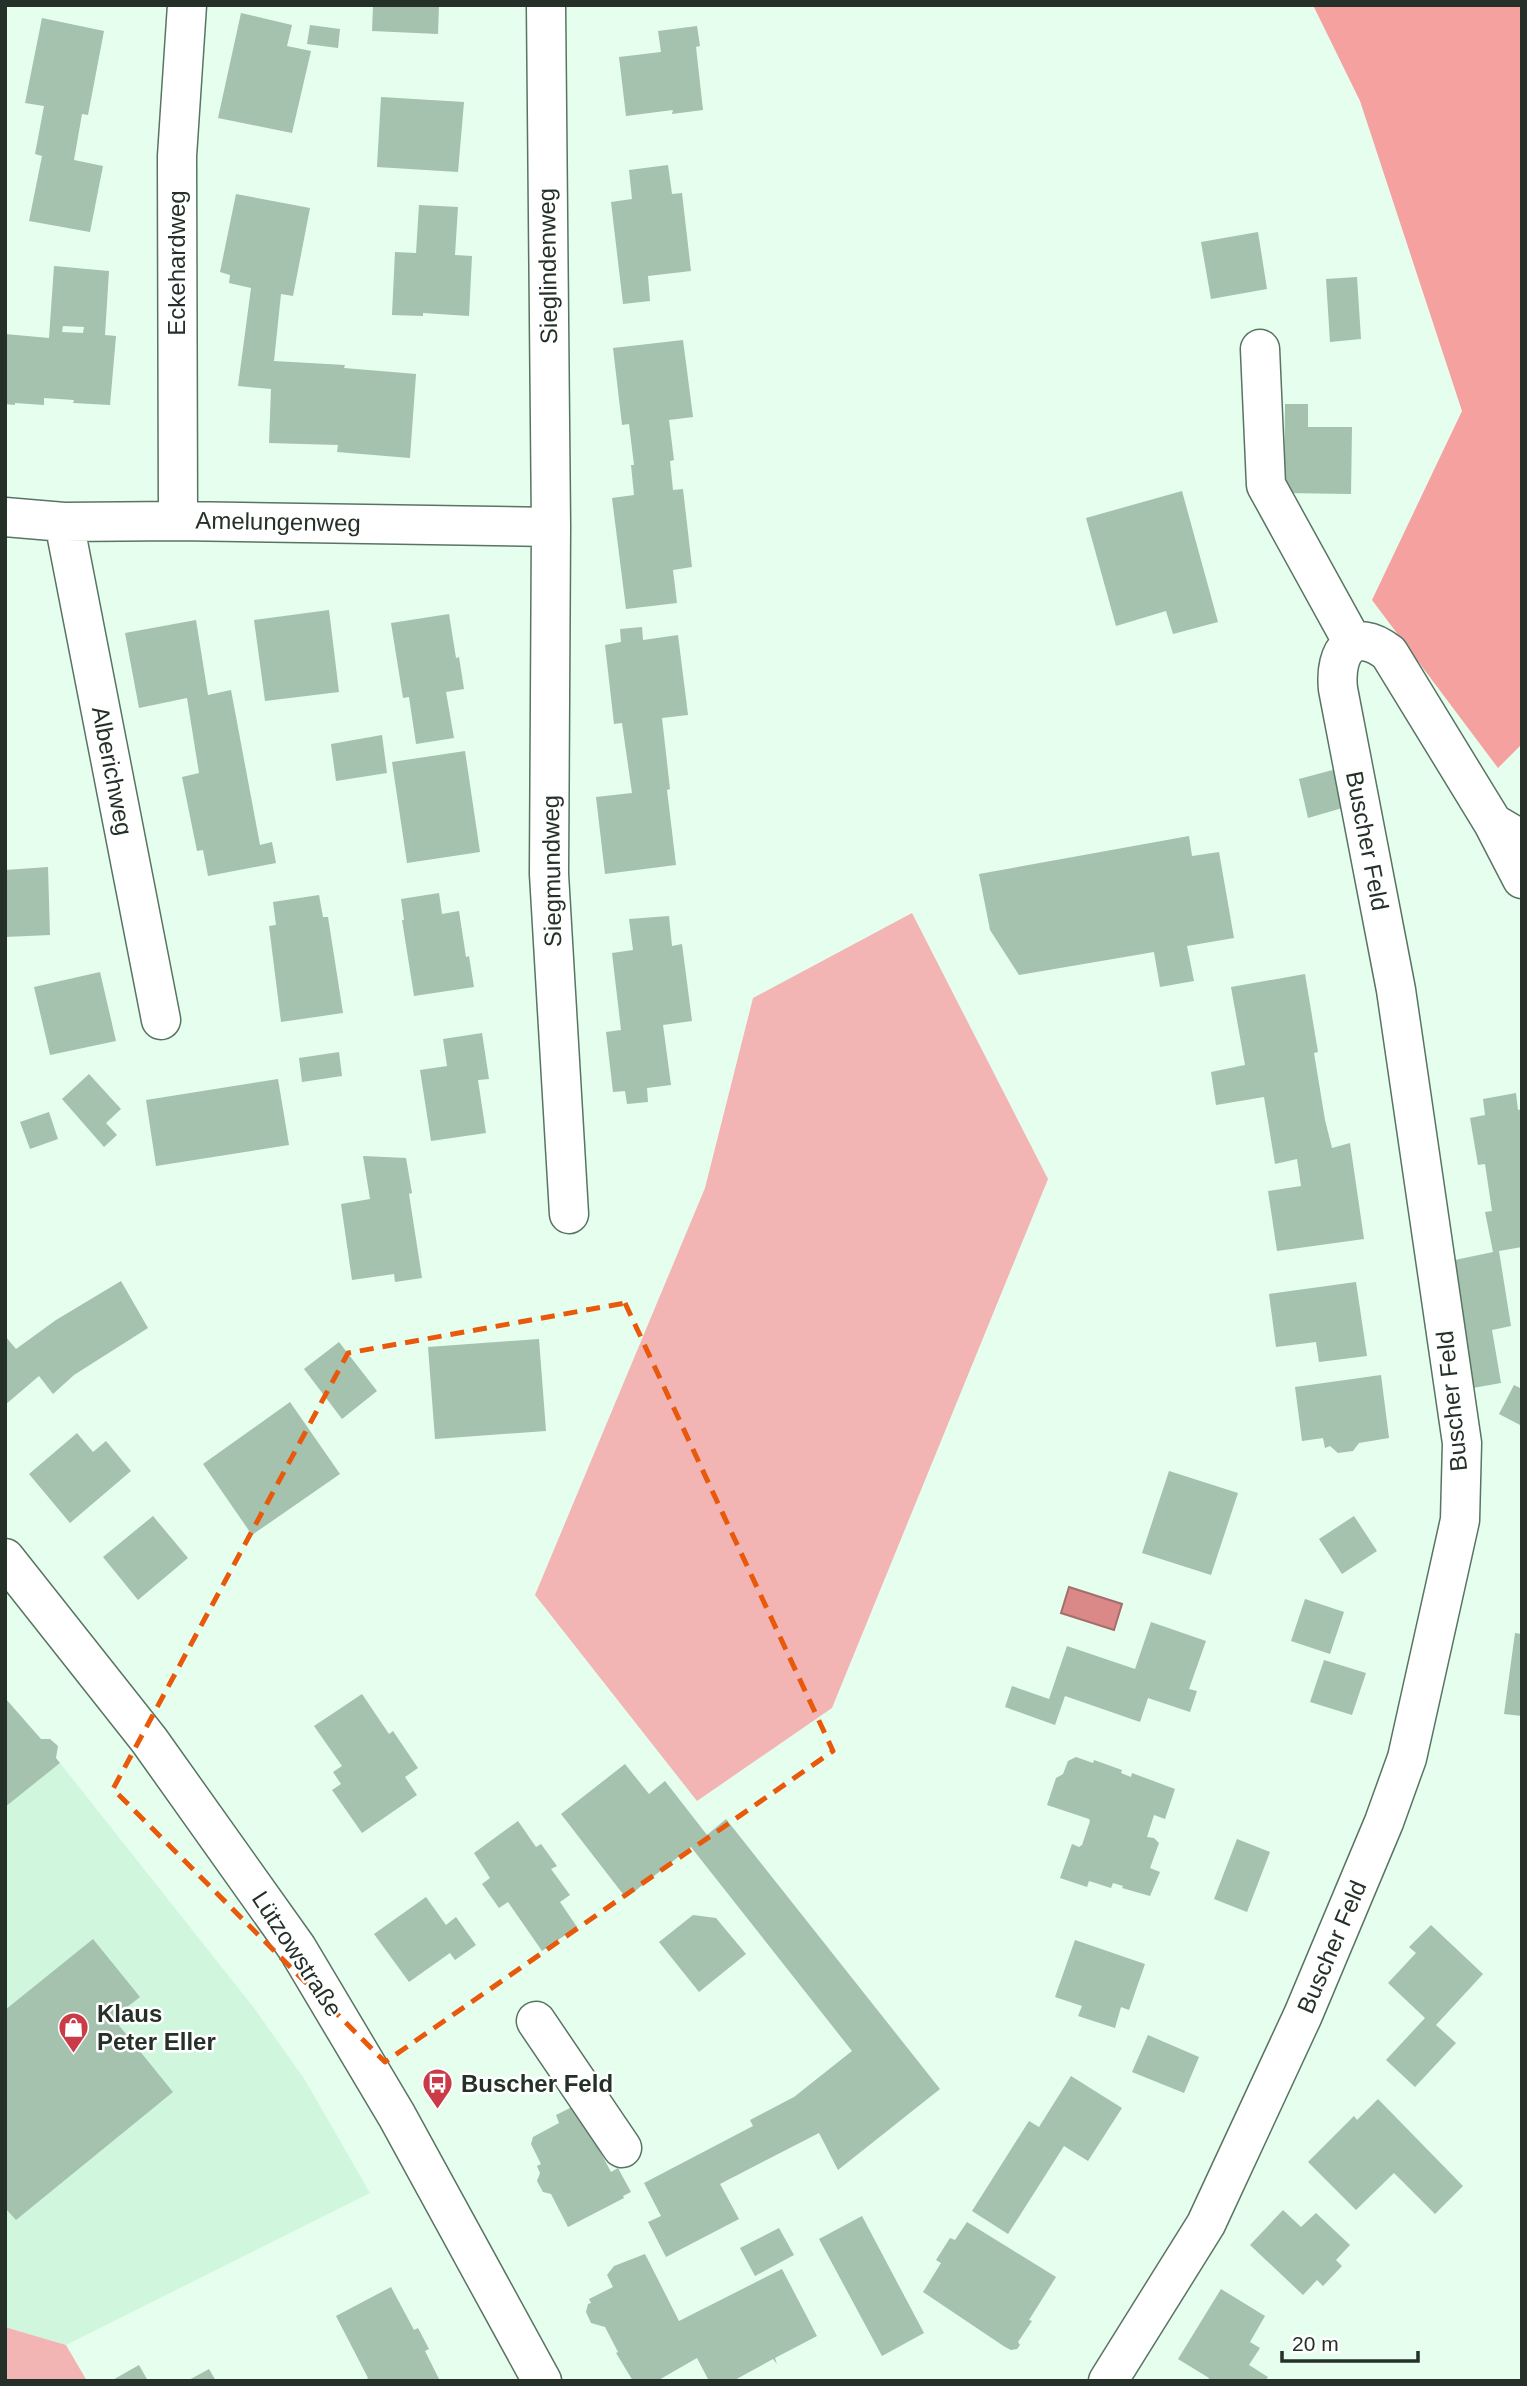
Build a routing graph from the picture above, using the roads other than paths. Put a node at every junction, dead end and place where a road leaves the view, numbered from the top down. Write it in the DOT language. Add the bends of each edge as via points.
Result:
graph roads {
  1 [pos="187,5"];
  2 [pos="546,5"];
  3 [pos="1260,349"];
  4 [pos="5,517"];
  5 [pos="178,521"];
  6 [pos="64,522"];
  7 [pos="551,527"];
  8 [pos="1353,643"];
  9 [pos="1507,832"];
  10 [pos="1522,879"];
  11 [pos="161,1020"];
  12 [pos="569,1214"];
  13 [pos="5,1558"];
  14 [pos="536,2021"];
  15 [pos="622,2148"];
  16 [pos="542,2381"];
  17 [pos="1108,2381"];
  1 -- 5 [label="street, Eckehardweg" via="177,156"];
  2 -- 7 [label="street, Sieglindenweg"];
  3 -- 8 [label="street" via="1266,485"];
  4 -- 6 [label="street, Amelungenweg"];
  5 -- 6 [label="street, Amelungenweg"];
  5 -- 7 [label="street, Amelungenweg"];
  6 -- 11 [label="street, Alberichweg"];
  7 -- 12 [label="street, Siegmundweg" via="549,874"];
  8 -- 9 [label="street" via="1377,643 1389,653"];
  8 -- 17 [label="street, Buscher Feld" via="1336,671 1338,689 1398,1003 1462,1443 1460,1520 1407,1758 1384,1822 1303,2015 1206,2224"];
  9 -- 10 [label="street"];
  13 -- 16 [label="street, Lützowstraße" via="149,1740 297,1948 397,2116"];
  14 -- 15 [label="street"];
}
